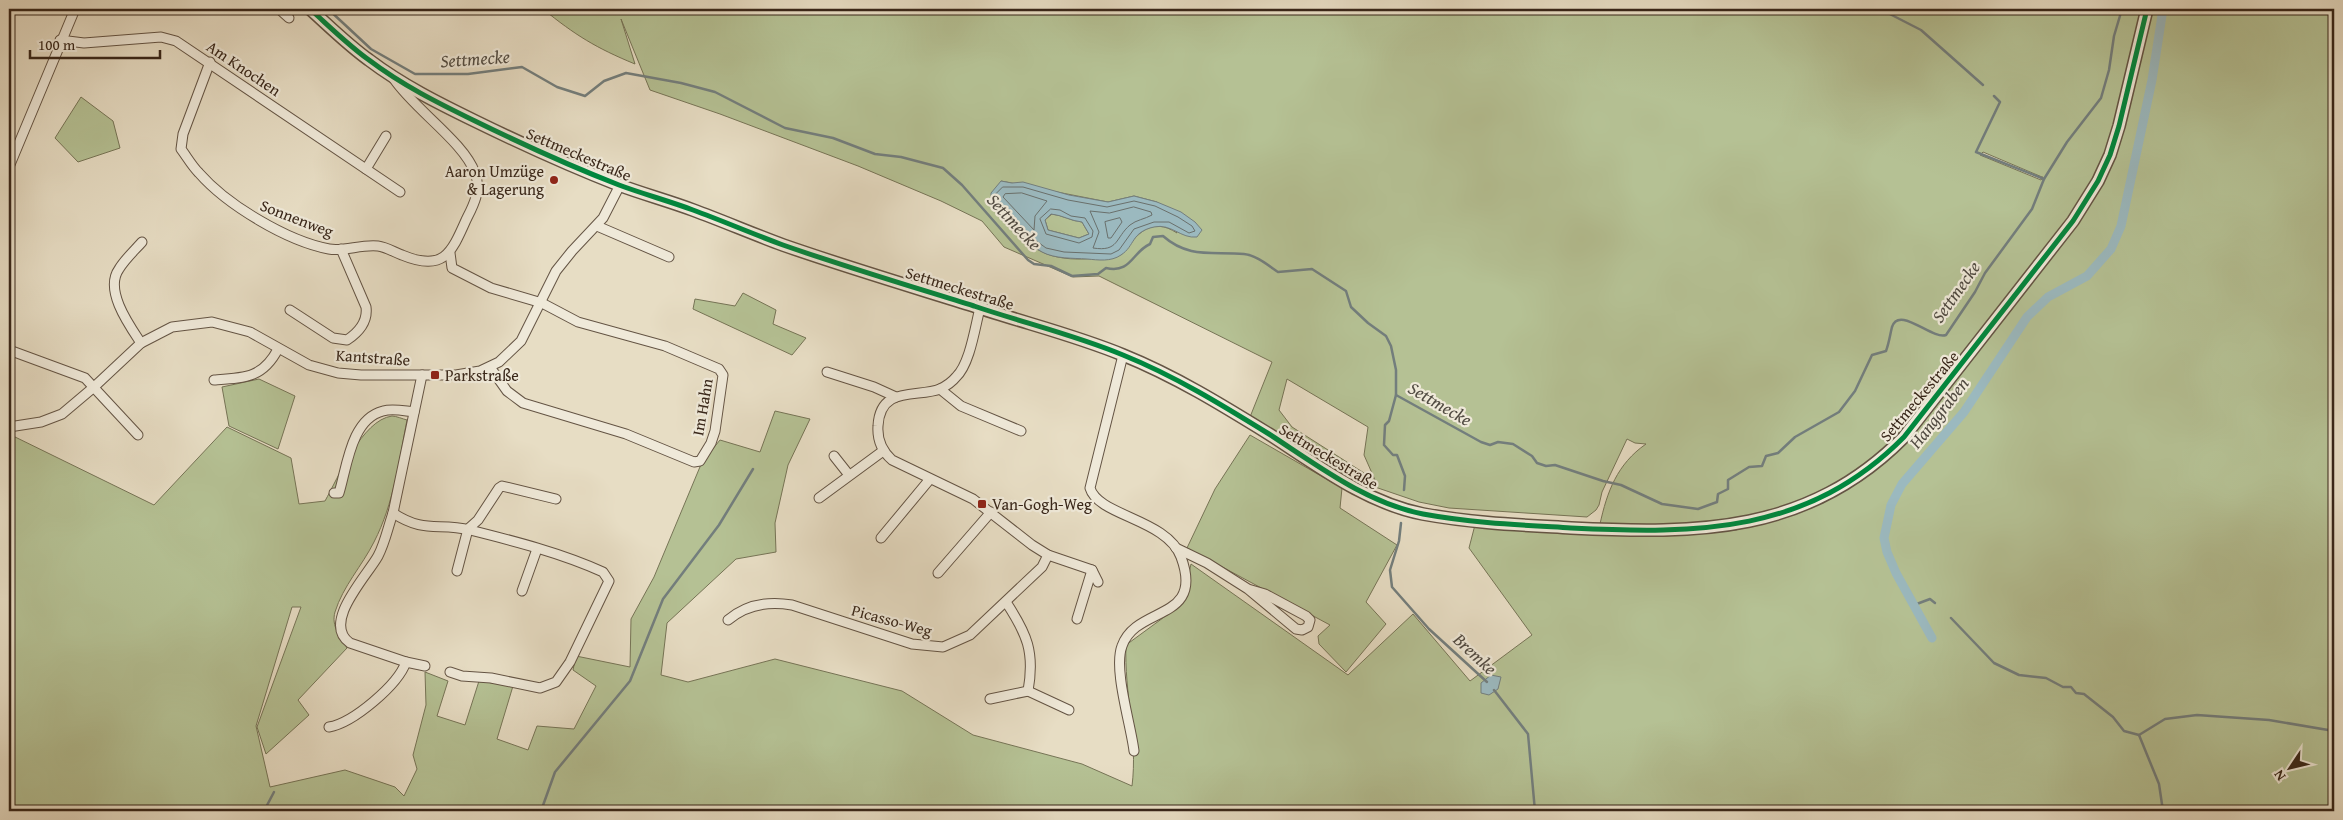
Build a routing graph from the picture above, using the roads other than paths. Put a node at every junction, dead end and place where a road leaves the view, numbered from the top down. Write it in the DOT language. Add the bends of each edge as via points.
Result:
graph roads {
  1 [pos="75,9"];
  2 [pos="279,9"];
  3 [pos="310,9"];
  4 [pos="2147,9"];
  5 [pos="289,18"];
  6 [pos="60,40"];
  7 [pos="210,62"];
  8 [pos="391,75"];
  9 [pos="386,136"];
  10 [pos="9,167"];
  11 [pos="366,169"];
  12 [pos="620,185"];
  13 [pos="400,192"];
  14 [pos="597,226"];
  15 [pos="142,242"];
  16 [pos="341,249"];
  17 [pos="450,253"];
  18 [pos="669,257"];
  19 [pos="542,303"];
  20 [pos="980,308"];
  21 [pos="290,310"];
  22 [pos="141,343"];
  23 [pos="278,349"];
  24 [pos="9,350"];
  25 [pos="1123,355"];
  26 [pos="490,367"];
  27 [pos="827,372"];
  28 [pos="422,375"];
  29 [pos="214,380"];
  30 [pos="94,387"];
  31 [pos="940,389"];
  32 [pos="896,397"];
  33 [pos="414,412"];
  34 [pos="9,427"];
  35 [pos="1021,431"];
  36 [pos="138,435"];
  37 [pos="883,451"];
  38 [pos="834,456"];
  39 [pos="849,475"];
  40 [pos="930,479"];
  41 [pos="334,492"];
  42 [pos="819,498"];
  43 [pos="556,499"];
  44 [pos="991,512"];
  45 [pos="393,513"];
  46 [pos="468,529"];
  47 [pos="881,538"];
  48 [pos="1176,548"];
  49 [pos="538,549"];
  50 [pos="1048,555"];
  51 [pos="1092,570"];
  52 [pos="457,571"];
  53 [pos="938,572"];
  54 [pos="1098,582"];
  55 [pos="1248,588"];
  56 [pos="522,591"];
  57 [pos="1006,602"];
  58 [pos="1077,619"];
  59 [pos="728,620"];
  60 [pos="406,662"];
  61 [pos="425,666"];
  62 [pos="450,672"];
  63 [pos="1028,691"];
  64 [pos="990,699"];
  65 [pos="1069,710"];
  66 [pos="329,727"];
  67 [pos="1134,751"];
  1 -- 6 [label="street"];
  2 -- 5 [label="street"];
  3 -- 8 [label="street, Settmeckestraße" via="352,47"];
  4 -- 25 [label="street, Settmeckestraße" via="2113,147 2082,208 1904,437 1856,477 1796,509 1741,523 1650,531 1476,521 1403,509 1377,500 1210,398"];
  6 -- 7 [label="street, Am Knochen" via="84,43 162,37 176,41"];
  6 -- 10 [label="street"];
  7 -- 11 [label="street, Am Knochen"];
  7 -- 16 [label="street, Sonnenweg" via="183,134 181,148 199,174 247,215 308,242"];
  8 -- 12 [label="street, Settmeckestraße" via="421,94 501,134"];
  8 -- 17 [label="street" via="410,101 458,147 475,172 478,185 475,202"];
  9 -- 11 [label="street"];
  11 -- 13 [label="street, Am Knochen"];
  12 -- 14 [label="street, Kantstraße" via="609,210"];
  12 -- 20 [label="street, Settmeckestraße" via="782,244"];
  14 -- 18 [label="street"];
  14 -- 19 [label="street, Kantstraße" via="563,260"];
  15 -- 22 [label="street" via="117,270 115,280 123,316"];
  16 -- 17 [label="street, Sonnenweg" via="382,246 424,263"];
  16 -- 21 [label="street, Sonnenweg" via="366,307 366,317 359,330 347,340 337,339"];
  17 -- 19 [label="street" via="452,268 490,288"];
  19 -- 26 [label="street, Kantstraße" via="516,348"];
  19 -- 26 [label="street, Im Hahn" via="578,322 665,346 722,372 715,431 700,461 694,462 626,434 523,403 507,391"];
  20 -- 25 [label="street, Settmeckestraße"];
  20 -- 31 [label="street" via="962,370"];
  22 -- 23 [label="street, Kantstraße" via="172,327 212,322 250,332"];
  22 -- 30 [label="street, Kantstraße"];
  23 -- 28 [label="street, Kantstraße" via="338,373"];
  23 -- 29 [label="street" via="271,362 259,373"];
  24 -- 30 [label="street" via="85,378"];
  25 -- 48 [label="street" via="1090,488 1099,502 1148,525"];
  26 -- 28 [label="street, Kantstraße" via="456,375"];
  27 -- 32 [label="street"];
  28 -- 33 [label="street"];
  30 -- 34 [label="street, Kantstraße" via="62,414 41,422"];
  30 -- 36 [label="street"];
  31 -- 32 [label="street"];
  31 -- 35 [label="street" via="961,406"];
  32 -- 37 [label="street" via="886,405 878,423"];
  33 -- 41 [label="street" via="388,410 369,418 354,440 339,493"];
  33 -- 45 [label="street"];
  37 -- 39 [label="street"];
  37 -- 40 [label="street" via="892,460"];
  38 -- 39 [label="street"];
  39 -- 42 [label="street"];
  40 -- 44 [label="street" via="965,494"];
  40 -- 47 [label="street"];
  43 -- 46 [label="street" via="502,486"];
  44 -- 50 [label="street"];
  44 -- 53 [label="street"];
  45 -- 46 [label="street" via="413,525"];
  45 -- 60 [label="street" via="378,555 342,614 340,626 350,643"];
  46 -- 49 [label="street"];
  46 -- 52 [label="street"];
  48 -- 55 [label="street"];
  48 -- 67 [label="street" via="1186,572 1186,586 1181,599 1172,608 1134,629 1121,647 1120,666"];
  49 -- 56 [label="street"];
  49 -- 62 [label="street" via="595,568 609,578 563,673 551,685 535,688"];
  50 -- 51 [label="street"];
  50 -- 57 [label="street, Picasso-Weg" via="1042,567"];
  51 -- 54 [label="street"];
  51 -- 58 [label="street"];
  55 -- 55 [label="street" via="1306,616 1310,620 1308,627 1296,629"];
  57 -- 59 [label="street, Picasso-Weg" via="970,635 943,647 912,644 777,602 751,606"];
  57 -- 63 [label="street" via="1029,646 1032,664"];
  60 -- 61 [label="street"];
  60 -- 66 [label="street" via="400,674 354,717"];
  63 -- 64 [label="street"];
  63 -- 65 [label="street"];
}
